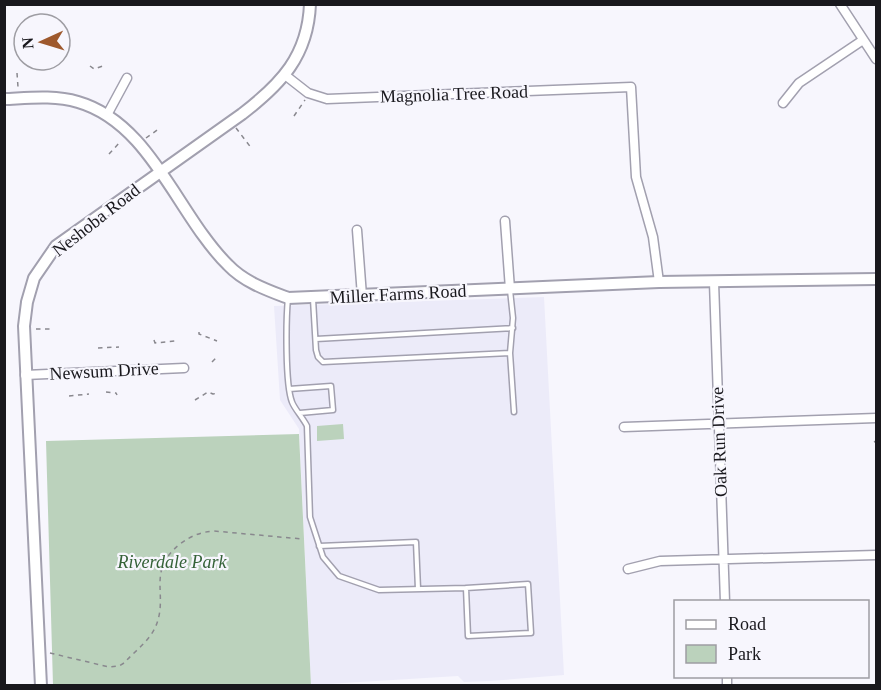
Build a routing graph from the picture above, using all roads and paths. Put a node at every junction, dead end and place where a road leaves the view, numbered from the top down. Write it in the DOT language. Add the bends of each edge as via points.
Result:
graph roads {
  1 [pos="310,4"];
  2 [pos="840,4"];
  3 [pos="863,40"];
  4 [pos="876,59"];
  5 [pos="106,64"];
  6 [pos="90,66"];
  7 [pos="17,73"];
  8 [pos="285,75"];
  9 [pos="127,78"];
  10 [pos="308,93"];
  11 [pos="18,98"];
  12 [pos="4,99"];
  13 [pos="783,104"];
  14 [pos="107,115"];
  15 [pos="294,117"];
  16 [pos="160,128"];
  17 [pos="236,128"];
  18 [pos="124,138"];
  19 [pos="139,144"];
  20 [pos="252,149"];
  21 [pos="109,154"];
  22 [pos="159,172"];
  23 [pos="505,221"];
  24 [pos="357,230"];
  25 [pos="876,279"];
  26 [pos="660,282"];
  27 [pos="714,282"];
  28 [pos="510,289"];
  29 [pos="362,296"];
  30 [pos="288,298"];
  31 [pos="313,298"];
  32 [pos="513,328"];
  33 [pos="36,329"];
  34 [pos="54,329"];
  35 [pos="200,332"];
  36 [pos="316,339"];
  37 [pos="154,340"];
  38 [pos="175,341"];
  39 [pos="217,341"];
  40 [pos="119,347"];
  41 [pos="98,348"];
  42 [pos="510,353"];
  43 [pos="218,357"];
  44 [pos="212,362"];
  45 [pos="184,368"];
  46 [pos="25,375"];
  47 [pos="289,389"];
  48 [pos="106,392"];
  49 [pos="218,393"];
  50 [pos="89,394"];
  51 [pos="69,396"];
  52 [pos="117,396"];
  53 [pos="195,400"];
  54 [pos="514,412"];
  55 [pos="300,413"];
  56 [pos="876,418"];
  57 [pos="718,423"];
  58 [pos="624,427"];
  59 [pos="302,539"];
  60 [pos="319,546"];
  61 [pos="876,555"];
  62 [pos="723,560"];
  63 [pos="628,569"];
  64 [pos="466,588"];
  65 [pos="418,589"];
  66 [pos="725,600"];
  67 [pos="47,652"];
  68 [pos="41,686"];
  1 -- 8 [label="street, Neshoba Road" via="306,38"];
  2 -- 3 [label="street"];
  3 -- 4 [label="street"];
  3 -- 13 [label="street" via="799,83"];
  5 -- 6 [label="path" via="94,69"];
  7 -- 11 [label="path"];
  8 -- 10 [label="street, Magnolia Tree Road"];
  8 -- 22 [label="street, Neshoba Road" via="248,110"];
  9 -- 14 [label="street"];
  10 -- 15 [label="path"];
  10 -- 26 [label="street, Magnolia Tree Road" via="327,99 631,87 636,177 653,237"];
  11 -- 12 [label="street, Miller Farms Road"];
  11 -- 14 [label="street, Miller Farms Road" via="60,98"];
  14 -- 19 [label="street, Miller Farms Road"];
  16 -- 19 [label="path"];
  17 -- 20 [label="path"];
  18 -- 21 [label="path"];
  19 -- 22 [label="street, Miller Farms Road"];
  22 -- 30 [label="street, Miller Farms Road" via="228,265 248,281"];
  22 -- 46 [label="street, Neshoba Road" via="67,237 46,258 34,278 27,302"];
  23 -- 28 [label="street"];
  24 -- 29 [label="street"];
  25 -- 27 [label="street, Miller Farms Road"];
  26 -- 27 [label="street, Miller Farms Road"];
  26 -- 28 [label="street, Miller Farms Road"];
  27 -- 57 [label="street, Oak Run Drive"];
  28 -- 29 [label="street, Miller Farms Road"];
  28 -- 32 [label="lane"];
  29 -- 31 [label="street, Miller Farms Road"];
  30 -- 31 [label="street, Miller Farms Road"];
  30 -- 47 [label="lane"];
  31 -- 36 [label="lane"];
  32 -- 36 [label="lane"];
  32 -- 42 [label="lane"];
  33 -- 34 [label="path"];
  35 -- 39 [label="path"];
  36 -- 42 [label="lane" via="318,357 323,362"];
  37 -- 38 [label="path"];
  40 -- 41 [label="path"];
  42 -- 54 [label="lane"];
  43 -- 44 [label="path"];
  45 -- 46 [label="street, Newsum Drive"];
  46 -- 68 [label="street, Neshoba Road"];
  47 -- 55 [label="lane" via="292,403"];
  47 -- 55 [label="lane" via="331,386 333,410"];
  48 -- 52 [label="path"];
  49 -- 53 [label="path" via="208,392"];
  50 -- 51 [label="path"];
  55 -- 60 [label="lane" via="307,426 310,517"];
  56 -- 57 [label="street"];
  57 -- 58 [label="street"];
  57 -- 62 [label="street, Oak Run Drive"];
  59 -- 67 [label="path" via="214,531 191,536 162,564 161,604 154,630 124,663 110,667"];
  60 -- 65 [label="lane" via="339,576 379,590"];
  60 -- 65 [label="lane" via="416,542"];
  61 -- 62 [label="street"];
  62 -- 63 [label="street" via="660,561"];
  62 -- 66 [label="street, Oak Run Drive"];
  64 -- 64 [label="lane" via="468,636 531,633 528,584"];
  64 -- 65 [label="lane"];
}
